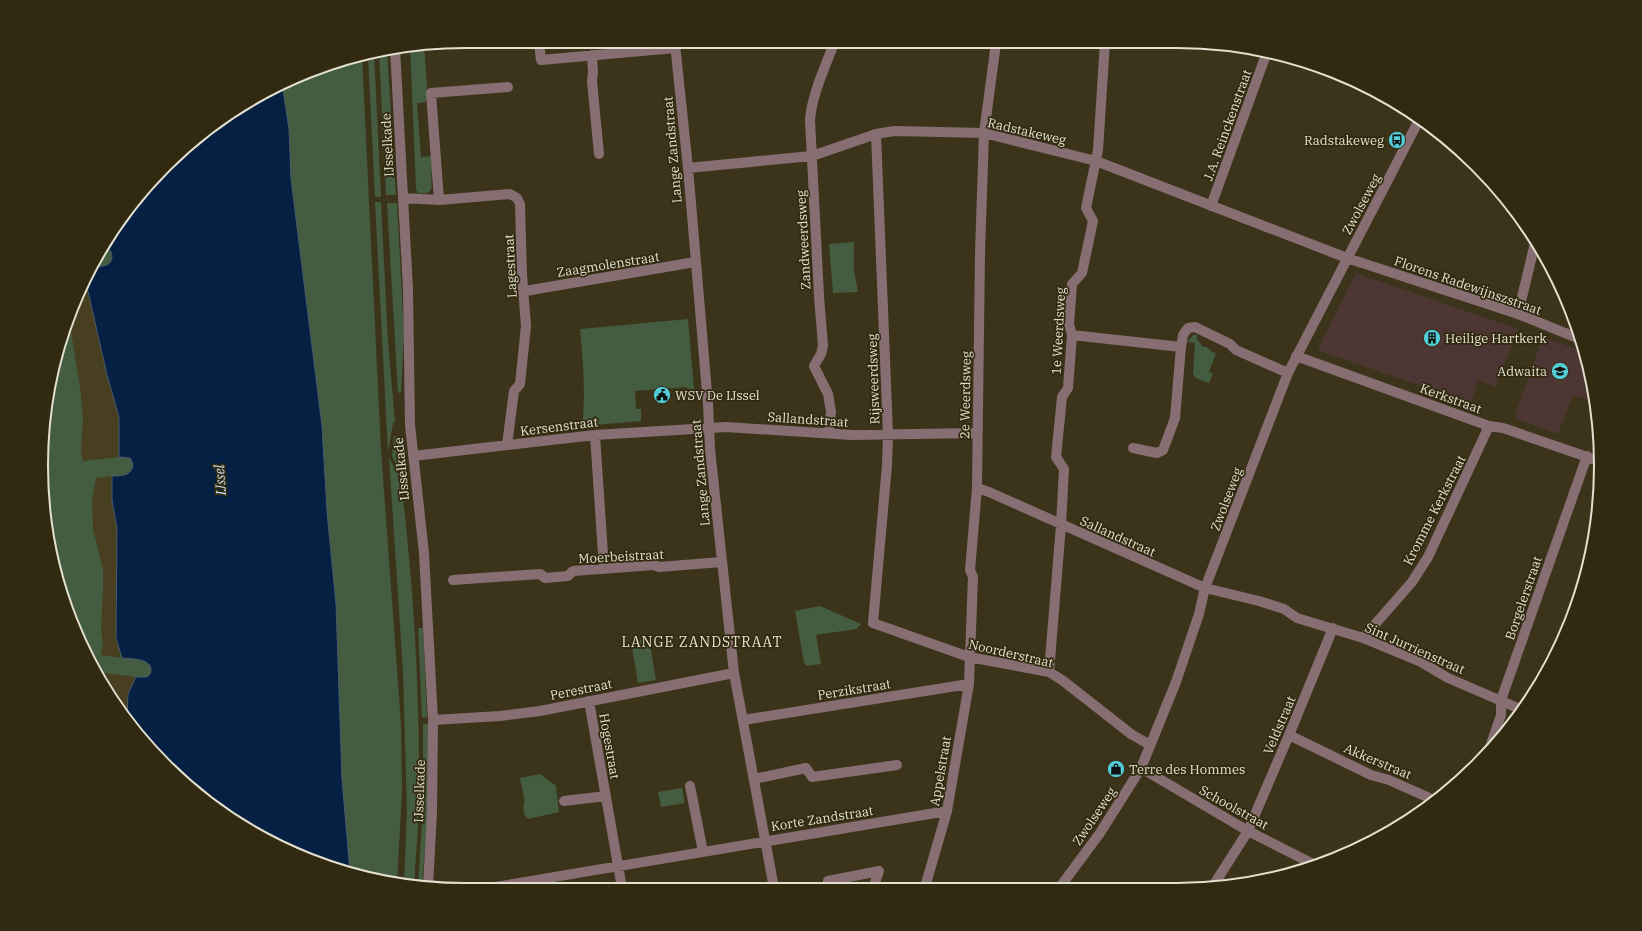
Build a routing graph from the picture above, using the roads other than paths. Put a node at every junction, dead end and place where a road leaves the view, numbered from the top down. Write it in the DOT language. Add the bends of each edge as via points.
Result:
graph roads {
  1 [pos="540,48"];
  2 [pos="658,48"];
  3 [pos="675,48"];
  4 [pos="832,48"];
  5 [pos="995,48"];
  6 [pos="1105,48"];
  7 [pos="395,54"];
  8 [pos="592,56"];
  9 [pos="1265,58"];
  10 [pos="508,87"];
  11 [pos="1417,124"];
  12 [pos="984,133"];
  13 [pos="876,134"];
  14 [pos="599,154"];
  15 [pos="812,156"];
  16 [pos="1096,161"];
  17 [pos="688,168"];
  18 [pos="403,198"];
  19 [pos="439,200"];
  20 [pos="1211,206"];
  21 [pos="1533,250"];
  22 [pos="1347,258"];
  23 [pos="695,262"];
  24 [pos="525,291"];
  25 [pos="1518,314"];
  26 [pos="1072,335"];
  27 [pos="1574,336"];
  28 [pos="1180,347"];
  29 [pos="1296,356"];
  30 [pos="1288,373"];
  31 [pos="1489,426"];
  32 [pos="709,428"];
  33 [pos="829,433"];
  34 [pos="977,433"];
  35 [pos="888,434"];
  36 [pos="595,435"];
  37 [pos="507,446"];
  38 [pos="1133,448"];
  39 [pos="413,456"];
  40 [pos="1587,456"];
  41 [pos="1594,459"];
  42 [pos="977,488"];
  43 [pos="1061,525"];
  44 [pos="722,562"];
  45 [pos="604,569"];
  46 [pos="453,580"];
  47 [pos="1205,588"];
  48 [pos="873,623"];
  49 [pos="1333,628"];
  50 [pos="1363,638"];
  51 [pos="969,657"];
  52 [pos="1049,672"];
  53 [pos="734,673"];
  54 [pos="969,684"];
  55 [pos="1501,700"];
  56 [pos="589,701"];
  57 [pos="1517,707"];
  58 [pos="432,720"];
  59 [pos="743,720"];
  60 [pos="1289,735"];
  61 [pos="1493,737"];
  62 [pos="1150,745"];
  63 [pos="896,765"];
  64 [pos="1141,768"];
  65 [pos="754,779"];
  66 [pos="690,786"];
  67 [pos="606,796"];
  68 [pos="1430,798"];
  69 [pos="564,801"];
  70 [pos="947,811"];
  71 [pos="1248,831"];
  72 [pos="766,840"];
  73 [pos="703,852"];
  74 [pos="1308,862"];
  75 [pos="618,866"];
  76 [pos="1219,880"];
  77 [pos="428,881"];
  78 [pos="518,883"];
  79 [pos="621,883"];
  80 [pos="773,883"];
  81 [pos="828,883"];
  82 [pos="875,883"];
  83 [pos="926,883"];
  84 [pos="1063,883"];
  1 -- 8 [label="street" via="541,60"];
  2 -- 8 [label="street"];
  3 -- 17 [label="street, Lange Zandstraat"];
  4 -- 15 [label="street, Zandweerdsweg" via="810,110"];
  5 -- 12 [label="street, 2e Weerdsweg"];
  6 -- 16 [label="street, 1e Weerdsweg"];
  7 -- 18 [label="street, IJsselkade"];
  8 -- 14 [label="street"];
  9 -- 20 [label="street, J.A. Reinckenstraat"];
  10 -- 19 [label="street" via="431,94"];
  11 -- 22 [label="street, Zwolseweg"];
  12 -- 13 [label="street, Radstakeweg" via="894,131"];
  12 -- 16 [label="street, Radstakeweg"];
  12 -- 34 [label="street, 2e Weerdsweg"];
  13 -- 15 [label="street, Radstakeweg"];
  13 -- 35 [label="street, Rijsweerdsweg"];
  15 -- 17 [label="street, Radstakeweg"];
  15 -- 33 [label="street, Zandweerdsweg" via="823,346 814,366 828,394 831,412"];
  16 -- 20 [label="street, Radstakeweg"];
  16 -- 26 [label="street, 1e Weerdsweg" via="1086,208 1093,221 1082,273 1072,284 1069,324"];
  17 -- 23 [label="street, Lange Zandstraat"];
  18 -- 19 [label="street, Lagestraat"];
  18 -- 39 [label="street, IJsselkade"];
  19 -- 24 [label="street, Lagestraat" via="510,194 517,198 520,204 522,275"];
  20 -- 22 [label="street, Radstakeweg"];
  21 -- 25 [label="street"];
  22 -- 25 [label="street, Florens Radewijnszstraat"];
  22 -- 29 [label="street, Zwolseweg"];
  23 -- 24 [label="street, Zaagmolenstraat"];
  23 -- 32 [label="street, Lange Zandstraat"];
  24 -- 37 [label="street, Lagestraat" via="526,334 520,384 514,391"];
  25 -- 27 [label="street, Florens Radewijnszstraat"];
  26 -- 28 [label="street"];
  26 -- 43 [label="street, 1e Weerdsweg" via="1068,388 1062,397 1056,457 1064,469"];
  28 -- 30 [label="street" via="1188,328 1195,327 1230,344 1236,350"];
  28 -- 38 [label="street" via="1176,412 1163,450 1157,453"];
  29 -- 30 [label="street, Zwolseweg"];
  29 -- 31 [label="street, Kerkstraat"];
  30 -- 47 [label="street, Zwolseweg"];
  31 -- 40 [label="street, Kerkstraat" via="1503,428"];
  31 -- 50 [label="street, Kromme Kerkstraat" via="1428,557 1412,582"];
  32 -- 33 [label="street, Sallandstraat"];
  32 -- 36 [label="street, Kersenstraat"];
  32 -- 44 [label="street, Lange Zandstraat"];
  33 -- 35 [label="street, Sallandstraat" via="852,436"];
  34 -- 35 [label="street, Sallandstraat"];
  34 -- 42 [label="street, 2e Weerdsweg"];
  35 -- 48 [label="street, Rijsweerdsweg"];
  36 -- 37 [label="street, Kersenstraat"];
  36 -- 45 [label="street"];
  37 -- 39 [label="street, Kersenstraat"];
  39 -- 58 [label="street, IJsselkade" via="425,568"];
  40 -- 41 [label="street, Kerkstraat"];
  40 -- 55 [label="street, Borgelerstraat"];
  42 -- 43 [label="street, Sallandstraat"];
  42 -- 51 [label="street, 2e Weerdsweg" via="970,570 973,577"];
  43 -- 47 [label="street, Sallandstraat"];
  43 -- 52 [label="street, 1e Weerdsweg"];
  44 -- 45 [label="street, Moerbeistraat"];
  44 -- 53 [label="street, Lange Zandstraat"];
  45 -- 46 [label="street, Moerbeistraat" via="573,571 568,576 545,578 540,574"];
  47 -- 49 [label="street, Sint Jurrienstraat" via="1259,601 1284,609 1297,618"];
  47 -- 62 [label="street, Zwolseweg" via="1176,682"];
  48 -- 51 [label="street, Noorderstraat"];
  49 -- 50 [label="street, Sint Jurrienstraat"];
  49 -- 60 [label="street, Veldstraat"];
  50 -- 55 [label="street, Sint Jurrienstraat"];
  51 -- 52 [label="street, Noorderstraat"];
  51 -- 54 [label="street, Appelstraat"];
  52 -- 62 [label="street, Noorderstraat" via="1131,734"];
  53 -- 56 [label="street, Perestraat"];
  53 -- 59 [label="street, Lange Zandstraat"];
  54 -- 59 [label="street, Perzikstraat"];
  54 -- 70 [label="street, Appelstraat"];
  55 -- 57 [label="street, Sint Jurrienstraat"];
  55 -- 61 [label="street, Borgelerstraat" via="1501,715"];
  56 -- 58 [label="street, Perestraat" via="520,714"];
  56 -- 67 [label="street, Hogestraat"];
  58 -- 77 [label="street, IJsselkade" via="432,812"];
  59 -- 65 [label="street, Lange Zandstraat"];
  60 -- 68 [label="street, Akkerstraat" via="1371,776 1389,780"];
  60 -- 71 [label="street, Veldstraat"];
  62 -- 64 [label="street, Zwolseweg"];
  63 -- 65 [label="street" via="812,777 806,768"];
  64 -- 71 [label="street, Schoolstraat"];
  64 -- 84 [label="street, Zwolseweg" via="1100,833"];
  65 -- 72 [label="street, Lange Zandstraat"];
  66 -- 73 [label="street"];
  67 -- 69 [label="street, Hogestraat"];
  67 -- 75 [label="street, Hogestraat"];
  70 -- 72 [label="street, Korte Zandstraat"];
  70 -- 83 [label="street, Appelstraat"];
  71 -- 74 [label="street, Schoolstraat"];
  71 -- 76 [label="street, Veldstraat"];
  72 -- 73 [label="street, Korte Zandstraat"];
  72 -- 80 [label="street, Lange Zandstraat"];
  73 -- 75 [label="street, Korte Zandstraat"];
  75 -- 78 [label="street, Korte Zandstraat"];
  75 -- 79 [label="street, Hogestraat"];
  81 -- 82 [label="street" via="828,881 879,872"];
}
